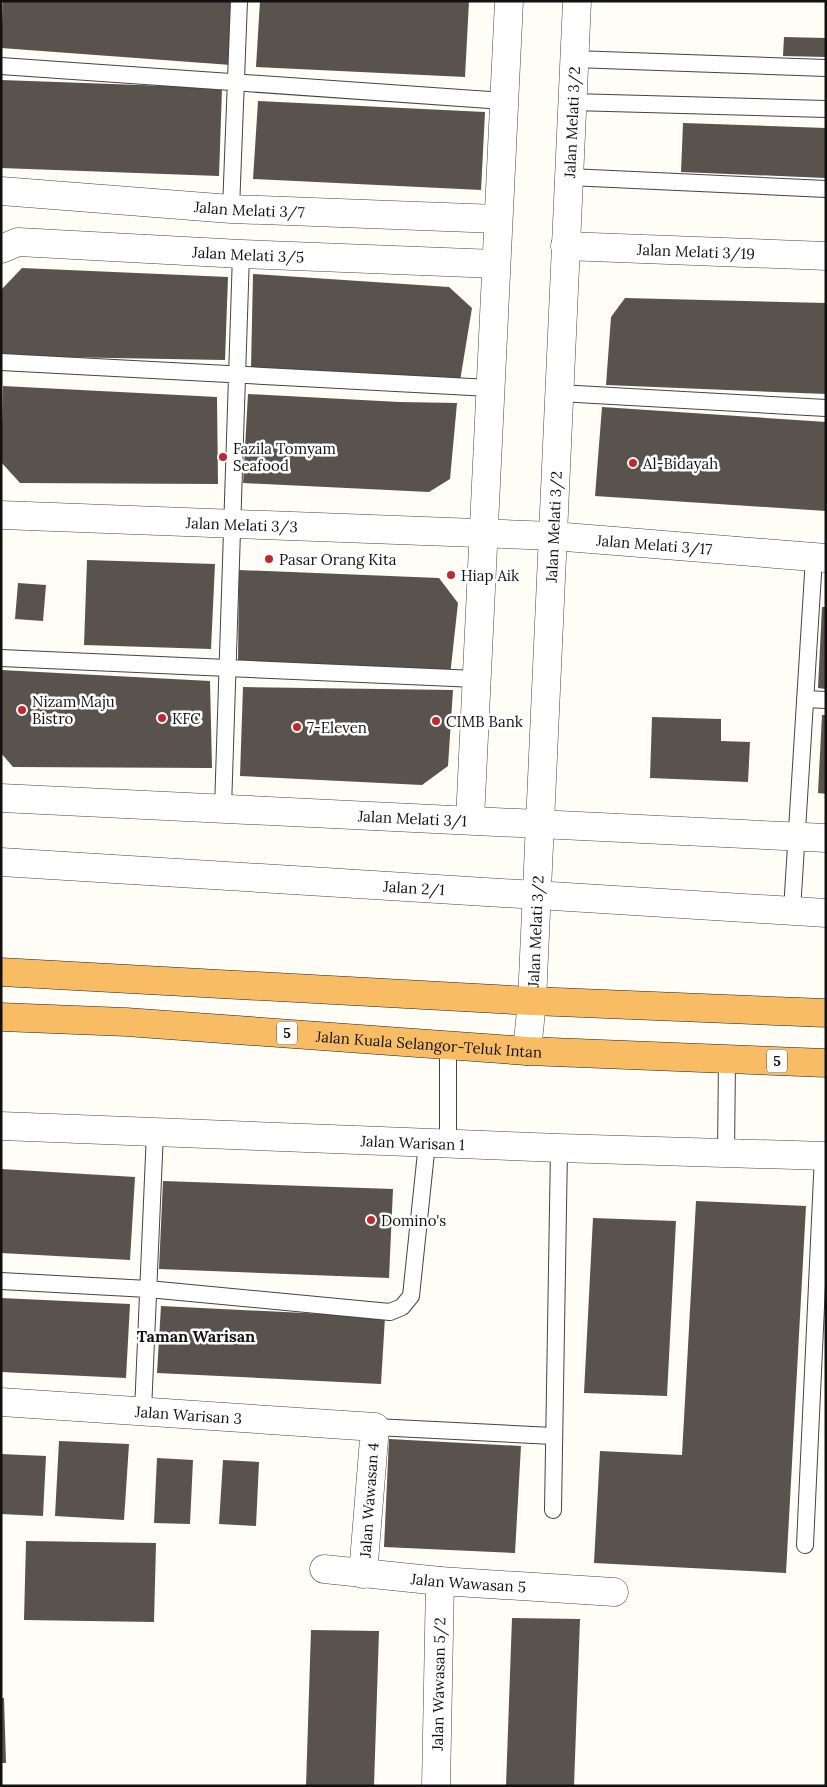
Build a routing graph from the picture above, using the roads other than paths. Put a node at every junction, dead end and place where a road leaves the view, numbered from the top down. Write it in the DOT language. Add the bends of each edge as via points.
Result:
graph roads {
  1 [pos="240,1"];
  2 [pos="509,1"];
  3 [pos="576,1"];
  4 [pos="574,60"];
  5 [pos="1,66"];
  6 [pos="826,68"];
  7 [pos="236,83"];
  8 [pos="504,101"];
  9 [pos="572,102"];
  10 [pos="826,109"];
  11 [pos="568,176"];
  12 [pos="826,189"];
  13 [pos="1,191"];
  14 [pos="231,209"];
  15 [pos="498,219"];
  16 [pos="565,246"];
  17 [pos="1,249"];
  18 [pos="241,254"];
  19 [pos="826,256"];
  20 [pos="496,264"];
  21 [pos="1,362"];
  22 [pos="237,375"];
  23 [pos="490,388"];
  24 [pos="559,393"];
  25 [pos="826,408"];
  26 [pos="1,515"];
  27 [pos="232,525"];
  28 [pos="483,535"];
  29 [pos="553,536"];
  30 [pos="820,558"];
  31 [pos="1,658"];
  32 [pos="228,667"];
  33 [pos="476,679"];
  34 [pos="805,699"];
  35 [pos="826,700"];
  36 [pos="1,798"];
  37 [pos="223,808"];
  38 [pos="470,820"];
  39 [pos="540,824"];
  40 [pos="795,836"];
  41 [pos="826,838"];
  42 [pos="1,862"];
  43 [pos="537,895"];
  44 [pos="792,910"];
  45 [pos="826,913"];
  46 [pos="1,972"];
  47 [pos="532,1001"];
  48 [pos="826,1013"];
  49 [pos="1,1017"];
  50 [pos="448,1044"];
  51 [pos="527,1052"];
  52 [pos="727,1060"];
  53 [pos="826,1063"];
  54 [pos="1,1126"];
  55 [pos="154,1132"];
  56 [pos="437,1143"];
  57 [pos="559,1148"];
  58 [pos="726,1153"];
  59 [pos="824,1156"];
  60 [pos="1,1281"];
  61 [pos="148,1289"];
  62 [pos="1,1402"];
  63 [pos="143,1411"];
  64 [pos="375,1426"];
  65 [pos="553,1436"];
  66 [pos="552,1510"];
  67 [pos="805,1545"];
  68 [pos="324,1569"];
  69 [pos="363,1574"];
  70 [pos="440,1581"];
  71 [pos="614,1592"];
  72 [pos="436,1786"];
  1 -- 7 [label="lane"];
  2 -- 8 [label="street"];
  3 -- 4 [label="street, Jalan Melati 3/2"];
  4 -- 6 [label="lane"];
  4 -- 9 [label="street, Jalan Melati 3/2"];
  5 -- 7 [label="lane"];
  7 -- 8 [label="lane"];
  7 -- 14 [label="lane"];
  8 -- 15 [label="street"];
  9 -- 10 [label="lane"];
  9 -- 11 [label="street, Jalan Melati 3/2"];
  11 -- 12 [label="lane"];
  11 -- 16 [label="street, Jalan Melati 3/2"];
  13 -- 14 [label="street, Jalan Melati 3/7"];
  14 -- 15 [label="street, Jalan Melati 3/7"];
  15 -- 20 [label="street"];
  16 -- 19 [label="street, Jalan Melati 3/19"];
  16 -- 24 [label="street, Jalan Melati 3/2"];
  17 -- 18 [label="street, Jalan Melati 3/5" via="18,242"];
  18 -- 20 [label="street, Jalan Melati 3/5"];
  18 -- 22 [label="lane"];
  20 -- 23 [label="street"];
  21 -- 22 [label="lane"];
  22 -- 23 [label="lane"];
  22 -- 27 [label="lane"];
  23 -- 28 [label="street"];
  24 -- 25 [label="lane"];
  24 -- 29 [label="street, Jalan Melati 3/2"];
  26 -- 27 [label="street, Jalan Melati 3/3"];
  27 -- 28 [label="street, Jalan Melati 3/3"];
  27 -- 32 [label="lane"];
  28 -- 29 [label="street, Jalan Melati 3/17"];
  28 -- 33 [label="street"];
  29 -- 30 [label="street, Jalan Melati 3/17"];
  29 -- 39 [label="street, Jalan Melati 3/2"];
  30 -- 34 [label="lane"];
  31 -- 32 [label="lane"];
  32 -- 33 [label="lane"];
  32 -- 37 [label="lane"];
  33 -- 38 [label="street"];
  34 -- 35 [label="lane"];
  34 -- 40 [label="lane"];
  36 -- 37 [label="street, Jalan Melati 3/1"];
  37 -- 38 [label="street, Jalan Melati 3/1"];
  38 -- 39 [label="street, Jalan Melati 3/1"];
  39 -- 40 [label="street, Jalan Melati 3/1"];
  39 -- 43 [label="street, Jalan Melati 3/2"];
  40 -- 41 [label="street, Jalan Melati 3/1"];
  40 -- 44 [label="lane"];
  42 -- 43 [label="street, Jalan 2/1"];
  43 -- 44 [label="street, Jalan 2/1"];
  43 -- 47 [label="street, Jalan Melati 3/2"];
  44 -- 45 [label="street, Jalan 2/1"];
  46 -- 47 [label="highway"];
  47 -- 48 [label="highway"];
  47 -- 51 [label="street, Jalan Melati 3/2"];
  49 -- 50 [label="highway, Jalan Kuala Selangor-Teluk Intan / 5" via="126,1022"];
  50 -- 51 [label="highway, Jalan Kuala Selangor-Teluk Intan / 5"];
  50 -- 56 [label="lane"];
  51 -- 52 [label="highway, Jalan Kuala Selangor-Teluk Intan / 5"];
  52 -- 53 [label="highway, Jalan Kuala Selangor-Teluk Intan / 5"];
  52 -- 58 [label="lane"];
  54 -- 55 [label="street, Jalan Warisan 1"];
  55 -- 56 [label="street, Jalan Warisan 1"];
  55 -- 61 [label="lane"];
  56 -- 57 [label="street, Jalan Warisan 1"];
  56 -- 61 [label="lane" via="411,1296 402,1307 390,1312"];
  57 -- 58 [label="street, Jalan Warisan 1"];
  57 -- 65 [label="lane"];
  58 -- 59 [label="street, Jalan Warisan 1"];
  59 -- 67 [label="lane"];
  60 -- 61 [label="lane"];
  61 -- 63 [label="lane"];
  62 -- 63 [label="street, Jalan Warisan 3"];
  63 -- 64 [label="street, Jalan Warisan 3"];
  64 -- 65 [label="lane"];
  64 -- 69 [label="street, Jalan Wawasan 4"];
  65 -- 66 [label="lane"];
  68 -- 69 [label="street, Jalan Wawasan 5"];
  69 -- 70 [label="street, Jalan Wawasan 5"];
  70 -- 71 [label="street, Jalan Wawasan 5"];
  70 -- 72 [label="street, Jalan Wawasan 5/2"];
}
